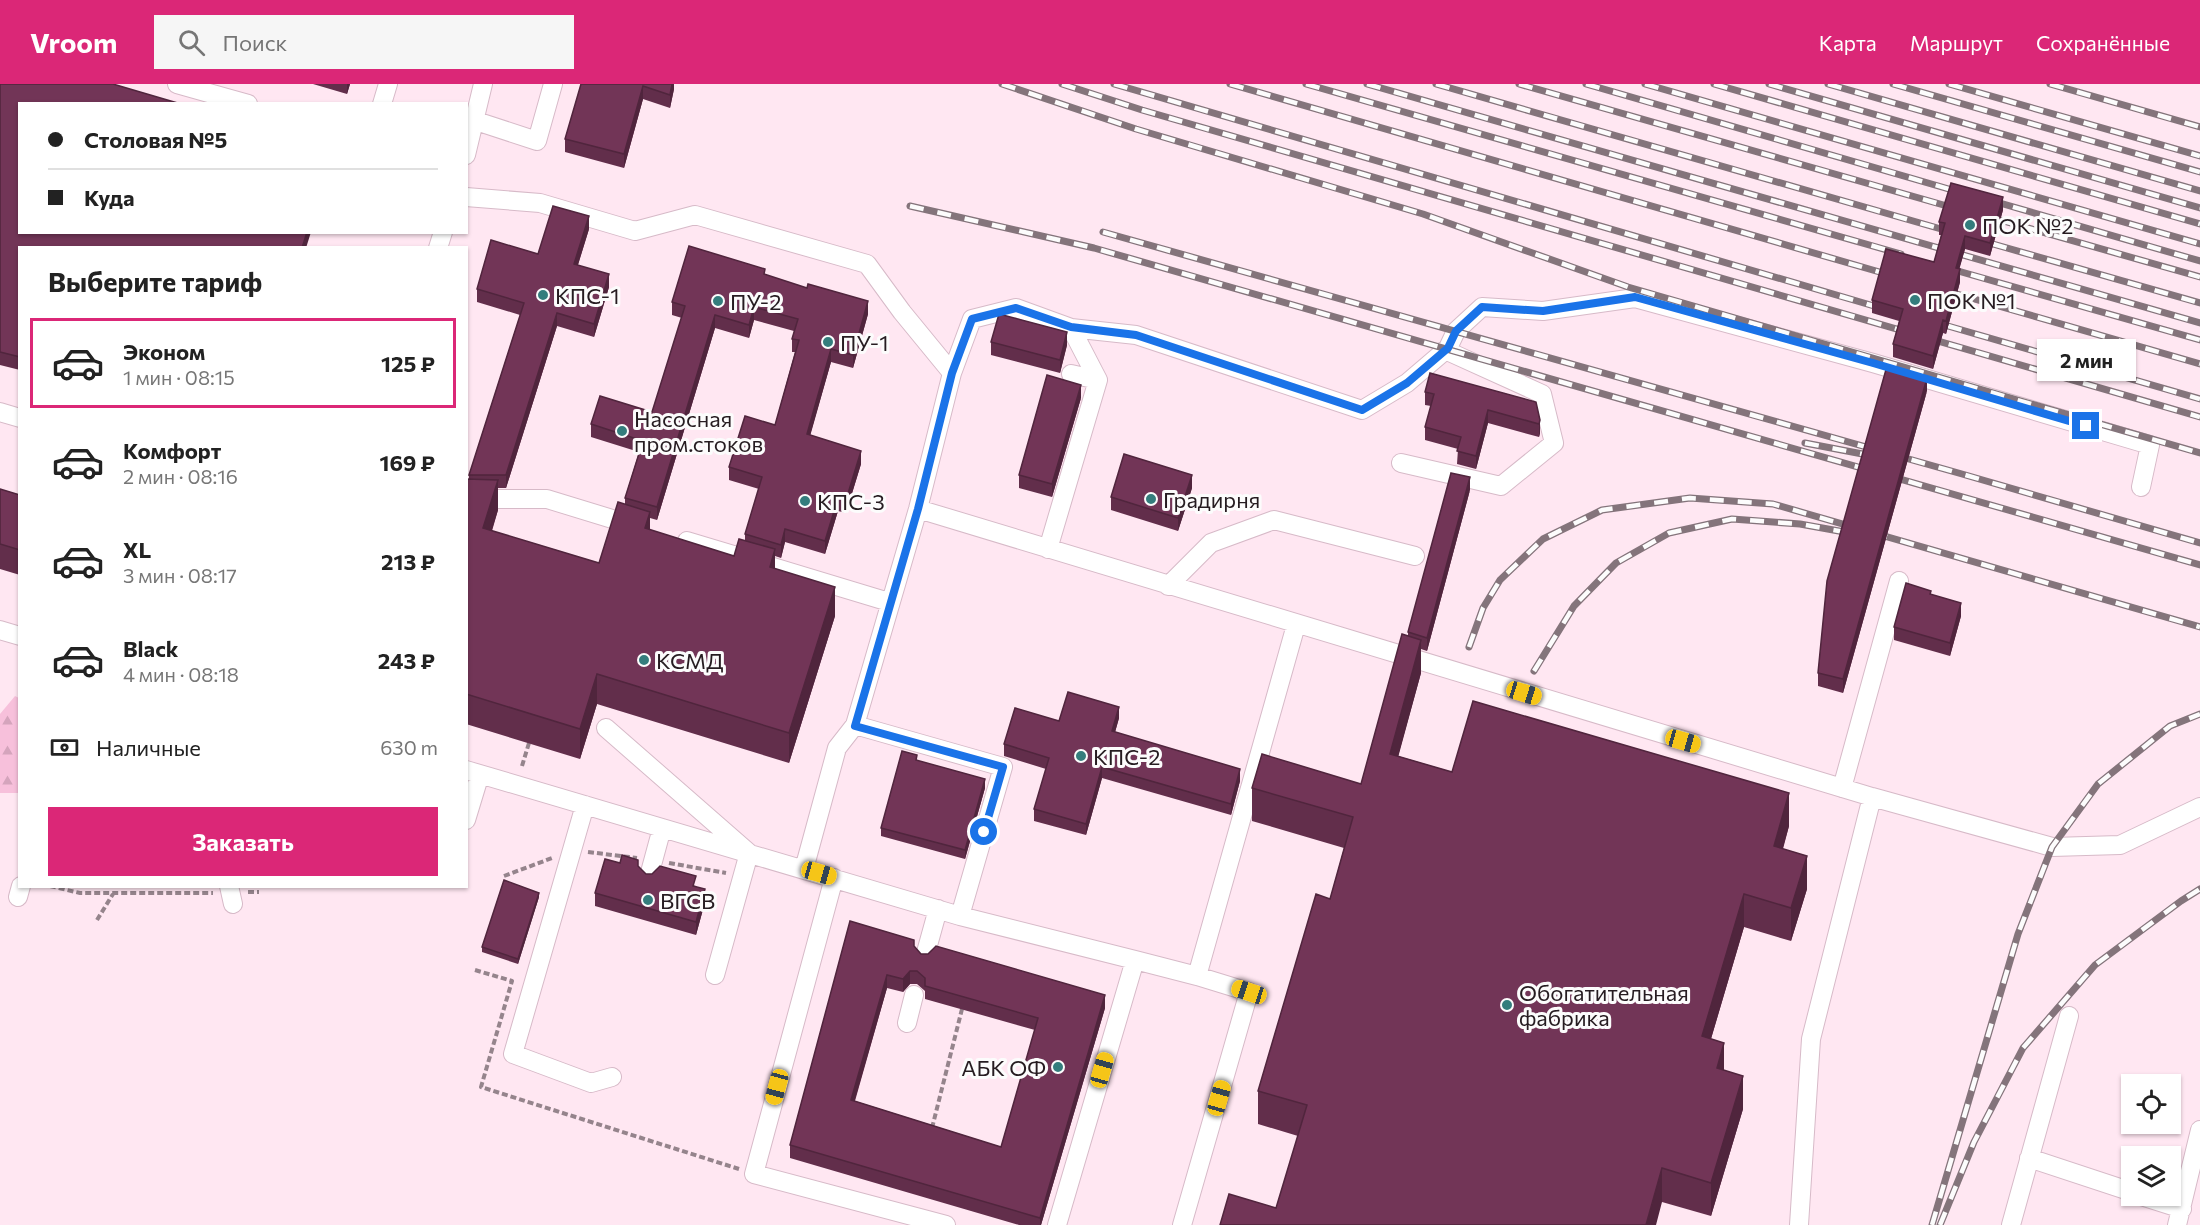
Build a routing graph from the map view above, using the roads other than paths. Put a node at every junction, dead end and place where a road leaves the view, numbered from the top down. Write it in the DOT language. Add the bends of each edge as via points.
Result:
graph roads {
  1 [pos="177,84"];
  2 [pos="388,84"];
  3 [pos="483,84"];
  4 [pos="553,84"];
  5 [pos="241,102"];
  6 [pos="383,102"];
  7 [pos="476,121"];
  8 [pos="468,148"];
  9 [pos="468,197"];
  10 [pos="1071,327"];
  11 [pos="1445,350"];
  12 [pos="952,373"];
  13 [pos="1071,374"];
  14 [pos="1098,380"];
  15 [pos="0,412"];
  16 [pos="18,417"];
  17 [pos="1401,463"];
  18 [pos="2141,486"];
  19 [pos="468,499"];
  20 [pos="918,509"];
  21 [pos="650,530"];
  22 [pos="672,537"];
  23 [pos="1048,549"];
  24 [pos="1415,556"];
  25 [pos="1899,581"];
  26 [pos="1168,585"];
  27 [pos="889,602"];
  28 [pos="1296,625"];
  29 [pos="0,630"];
  30 [pos="18,635"];
  31 [pos="855,726"];
  32 [pos="606,728"];
  33 [pos="473,772"];
  34 [pos="1842,788"];
  35 [pos="1872,797"];
  36 [pos="468,806"];
  37 [pos="585,806"];
  38 [pos="2199,808"];
  39 [pos="662,828"];
  40 [pos="749,853"];
  41 [pos="804,869"];
  42 [pos="649,876"];
  43 [pos="834,878"];
  44 [pos="938,909"];
  45 [pos="960,916"];
  46 [pos="925,956"];
  47 [pos="1135,960"];
  48 [pos="715,975"];
  49 [pos="1197,976"];
  50 [pos="914,995"];
  51 [pos="2069,1016"];
  52 [pos="907,1023"];
  53 [pos="612,1077"];
  54 [pos="2200,1130"];
  55 [pos="2029,1158"];
  56 [pos="2121,1188"];
  57 [pos="2160,1206"];
  58 [pos="2180,1217"];
  59 [pos="942,1224"];
  60 [pos="1058,1225"];
  61 [pos="1182,1225"];
  62 [pos="1799,1225"];
  63 [pos="2011,1225"];
  1 -- 5 [label="lane"];
  2 -- 6 [label="lane"];
  3 -- 7 [label="lane"];
  4 -- 7 [label="lane" via="537,141"];
  7 -- 8 [label="lane"];
  9 -- 12 [label="lane" via="540,203 635,231 695,215 867,264"];
  10 -- 11 [label="lane" via="1136,335 1362,410 1407,383"];
  10 -- 12 [label="lane" via="1016,308 972,319"];
  10 -- 14 [label="lane"];
  11 -- 17 [label="lane" via="1542,394 1554,443 1501,486"];
  11 -- 18 [label="lane" via="1456,331 1482,307 1543,311 1635,297 2150,445"];
  12 -- 20 [label="lane"];
  13 -- 14 [label="lane"];
  14 -- 23 [label="lane"];
  15 -- 16 [label="lane"];
  19 -- 21 [label="lane" via="547,499"];
  20 -- 23 [label="lane"];
  20 -- 27 [label="lane"];
  22 -- 27 [label="lane"];
  23 -- 26 [label="lane"];
  24 -- 26 [label="lane" via="1274,520 1211,543"];
  25 -- 34 [label="lane"];
  26 -- 28 [label="lane"];
  27 -- 31 [label="lane"];
  28 -- 34 [label="lane"];
  28 -- 49 [label="lane"];
  29 -- 30 [label="lane"];
  31 -- 41 [label="lane" via="837,748"];
  31 -- 45 [label="lane" via="1003,767"];
  32 -- 40 [label="lane"];
  33 -- 36 [label="lane"];
  33 -- 37 [label="lane"];
  34 -- 35 [label="lane"];
  35 -- 38 [label="lane" via="2052,847 2120,845"];
  35 -- 62 [label="lane" via="1811,1039"];
  37 -- 39 [label="lane"];
  37 -- 53 [label="lane" via="513,1054 591,1083"];
  39 -- 40 [label="lane"];
  39 -- 42 [label="lane"];
  40 -- 41 [label="lane"];
  40 -- 48 [label="lane"];
  41 -- 43 [label="lane"];
  43 -- 44 [label="lane"];
  43 -- 59 [label="lane" via="754,1174"];
  44 -- 45 [label="lane"];
  44 -- 46 [label="lane"];
  45 -- 47 [label="lane"];
  47 -- 49 [label="lane"];
  47 -- 60 [label="lane"];
  49 -- 61 [label="lane" via="1249,992"];
  50 -- 52 [label="lane"];
  51 -- 55 [label="lane"];
  54 -- 58 [label="lane"];
  55 -- 56 [label="lane"];
  55 -- 63 [label="lane"];
  57 -- 58 [label="lane"];
}
